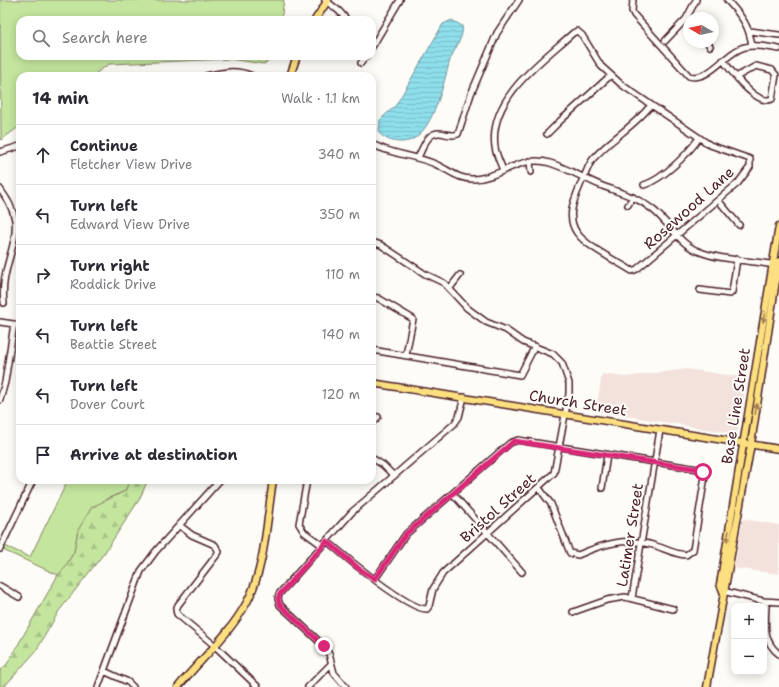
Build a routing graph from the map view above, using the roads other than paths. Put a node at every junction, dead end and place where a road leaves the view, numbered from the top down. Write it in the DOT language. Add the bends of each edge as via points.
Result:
graph roads {
  1 [pos="400,0"];
  2 [pos="519,0"];
  3 [pos="633,0"];
  4 [pos="696,0"];
  5 [pos="727,0"];
  6 [pos="327,1"];
  7 [pos="691,12"];
  8 [pos="318,16"];
  9 [pos="343,16"];
  10 [pos="683,25"];
  11 [pos="750,31"];
  12 [pos="779,35"];
  13 [pos="376,40"];
  14 [pos="665,41"];
  15 [pos="752,46"];
  16 [pos="779,49"];
  17 [pos="296,60"];
  18 [pos="363,60"];
  19 [pos="723,60"];
  20 [pos="360,63"];
  21 [pos="221,72"];
  22 [pos="239,72"];
  23 [pos="291,72"];
  24 [pos="610,76"];
  25 [pos="736,77"];
  26 [pos="651,105"];
  27 [pos="547,134"];
  28 [pos="699,138"];
  29 [pos="376,146"];
  30 [pos="16,147"];
  31 [pos="0,152"];
  32 [pos="418,158"];
  33 [pos="530,161"];
  34 [pos="503,170"];
  35 [pos="531,172"];
  36 [pos="584,177"];
  37 [pos="644,185"];
  38 [pos="0,189"];
  39 [pos="633,197"];
  40 [pos="718,200"];
  41 [pos="628,205"];
  42 [pos="739,225"];
  43 [pos="779,226"];
  44 [pos="678,234"];
  45 [pos="376,244"];
  46 [pos="737,259"];
  47 [pos="777,264"];
  48 [pos="460,275"];
  49 [pos="450,288"];
  50 [pos="700,290"];
  51 [pos="376,298"];
  52 [pos="4,303"];
  53 [pos="0,322"];
  54 [pos="16,325"];
  55 [pos="16,329"];
  56 [pos="535,346"];
  57 [pos="376,351"];
  58 [pos="406,355"];
  59 [pos="376,384"];
  60 [pos="464,397"];
  61 [pos="0,400"];
  62 [pos="565,414"];
  63 [pos="660,430"];
  64 [pos="747,443"];
  65 [pos="560,447"];
  66 [pos="779,449"];
  67 [pos="607,455"];
  68 [pos="376,461"];
  69 [pos="655,463"];
  70 [pos="394,476"];
  71 [pos="31,484"];
  72 [pos="216,484"];
  73 [pos="272,484"];
  74 [pos="306,484"];
  75 [pos="539,488"];
  76 [pos="602,488"];
  77 [pos="735,492"];
  78 [pos="453,494"];
  79 [pos="737,521"];
  80 [pos="179,525"];
  81 [pos="488,533"];
  82 [pos="3,536"];
  83 [pos="327,541"];
  84 [pos="642,542"];
  85 [pos="323,546"];
  86 [pos="0,548"];
  87 [pos="522,572"];
  88 [pos="375,579"];
  89 [pos="0,586"];
  90 [pos="723,590"];
  91 [pos="19,597"];
  92 [pos="632,598"];
  93 [pos="763,602"];
  94 [pos="779,602"];
  95 [pos="673,609"];
  96 [pos="573,612"];
  97 [pos="214,645"];
  98 [pos="779,654"];
  99 [pos="331,664"];
  100 [pos="104,671"];
  101 [pos="98,687"];
  102 [pos="133,687"];
  103 [pos="178,687"];
  104 [pos="258,687"];
  105 [pos="308,687"];
  106 [pos="346,687"];
  107 [pos="707,687"];
  1 -- 13 [label="street"];
  2 -- 32 [label="street" via="497,33 471,94 458,134 434,132"];
  3 -- 19 [label="street" via="634,15 686,74 700,76"];
  4 -- 7 [label="street"];
  5 -- 11 [label="street"];
  6 -- 8 [label="main road"];
  6 -- 9 [label="street"];
  10 -- 14 [label="street"];
  11 -- 12 [label="street"];
  11 -- 15 [label="street"];
  15 -- 16 [label="street"];
  15 -- 19 [label="street" via="738,49"];
  17 -- 23 [label="main road"];
  18 -- 20 [label="street"];
  19 -- 25 [label="street"];
  21 -- 22 [label="street"];
  24 -- 26 [label="street"];
  24 -- 27 [label="street"];
  24 -- 34 [label="street" via="582,35 577,31 573,33 526,76 504,105 495,138 497,156"];
  25 -- 25 [label="street" via="756,66 772,70 776,75 772,99 759,97"];
  26 -- 28 [label="street"];
  26 -- 36 [label="street" via="639,120 593,160"];
  28 -- 37 [label="street" via="689,151 653,182"];
  28 -- 40 [label="street, Rosewood Lane" via="710,145 747,157 751,161 750,167 741,179"];
  29 -- 32 [label="street"];
  30 -- 31 [label="street"];
  32 -- 34 [label="street" via="464,178 485,177"];
  33 -- 34 [label="street"];
  33 -- 35 [label="street"];
  33 -- 36 [label="street" via="548,162"];
  36 -- 39 [label="street"];
  36 -- 44 [label="street, Rosewood Lane" via="572,209 571,218 577,233 627,268 632,271 637,269"];
  38 -- 52 [label="street" via="10,204 15,221 2,274 1,293"];
  39 -- 41 [label="street"];
  39 -- 44 [label="street" via="652,209"];
  40 -- 42 [label="street"];
  40 -- 44 [label="street, Rosewood Lane"];
  43 -- 47 [label="main road, Base Line Street"];
  44 -- 46 [label="street" via="688,246 698,251"];
  45 -- 49 [label="street"];
  46 -- 47 [label="street"];
  46 -- 50 [label="street" via="730,294"];
  47 -- 64 [label="main road, Base Line Street"];
  48 -- 49 [label="street"];
  49 -- 56 [label="street, Bristol Street" via="477,317"];
  51 -- 58 [label="street" via="413,319"];
  53 -- 54 [label="street"];
  55 -- 61 [label="street"];
  56 -- 58 [label="street" via="520,375"];
  56 -- 62 [label="street, Bristol Street" via="553,354 567,372 569,394"];
  57 -- 58 [label="street"];
  59 -- 60 [label="main road, Church Street"];
  60 -- 62 [label="main road, Church Street"];
  60 -- 70 [label="street" via="454,424"];
  62 -- 63 [label="main road, Church Street"];
  62 -- 65 [label="street, Bristol Street"];
  63 -- 64 [label="main road, Church Street"];
  63 -- 69 [label="street, Latimer Street"];
  64 -- 66 [label="main road, Church Street"];
  64 -- 77 [label="main road, Base Line Street"];
  64 -- 79 [label="main road, Base Line Street"];
  65 -- 67 [label="street"];
  65 -- 75 [label="street, Bristol Street" via="554,473"];
  65 -- 78 [label="street" via="514,441"];
  67 -- 69 [label="street"];
  67 -- 76 [label="street"];
  68 -- 70 [label="street"];
  69 -- 84 [label="street, Latimer Street"];
  69 -- 84 [label="street" via="703,472 704,484 691,554 678,554"];
  70 -- 83 [label="street" via="352,512"];
  71 -- 82 [label="street"];
  72 -- 80 [label="street"];
  73 -- 97 [label="main road" via="256,582 242,611"];
  74 -- 85 [label="street" via="299,524 304,532"];
  75 -- 81 [label="street, Bristol Street"];
  75 -- 84 [label="street" via="551,504 573,555 608,543"];
  77 -- 79 [label="main road"];
  77 -- 90 [label="main road, Base Line Street, one-way" via="720,584"];
  78 -- 81 [label="street"];
  78 -- 88 [label="street" via="406,534"];
  79 -- 90 [label="main road, Base Line Street"];
  80 -- 97 [label="street" via="218,549 217,556 176,610 181,619"];
  80 -- 100 [label="street" via="141,571"];
  81 -- 87 [label="street"];
  81 -- 88 [label="street, Bristol Street" via="443,573 433,589 427,609 418,608"];
  82 -- 86 [label="street"];
  83 -- 85 [label="street"];
  83 -- 88 [label="street"];
  84 -- 92 [label="street, Latimer Street"];
  85 -- 99 [label="street" via="278,599 280,605 324,646"];
  89 -- 91 [label="street"];
  90 -- 93 [label="street"];
  90 -- 107 [label="main road, Base Line Street"];
  92 -- 95 [label="street"];
  92 -- 96 [label="street" via="617,598"];
  93 -- 94 [label="street"];
  93 -- 98 [label="street" via="766,606 766,637 770,646"];
  97 -- 103 [label="main road"];
  97 -- 104 [label="street"];
  99 -- 105 [label="street"];
  99 -- 106 [label="street" via="334,673"];
  100 -- 101 [label="street"];
  100 -- 102 [label="street"];
}
